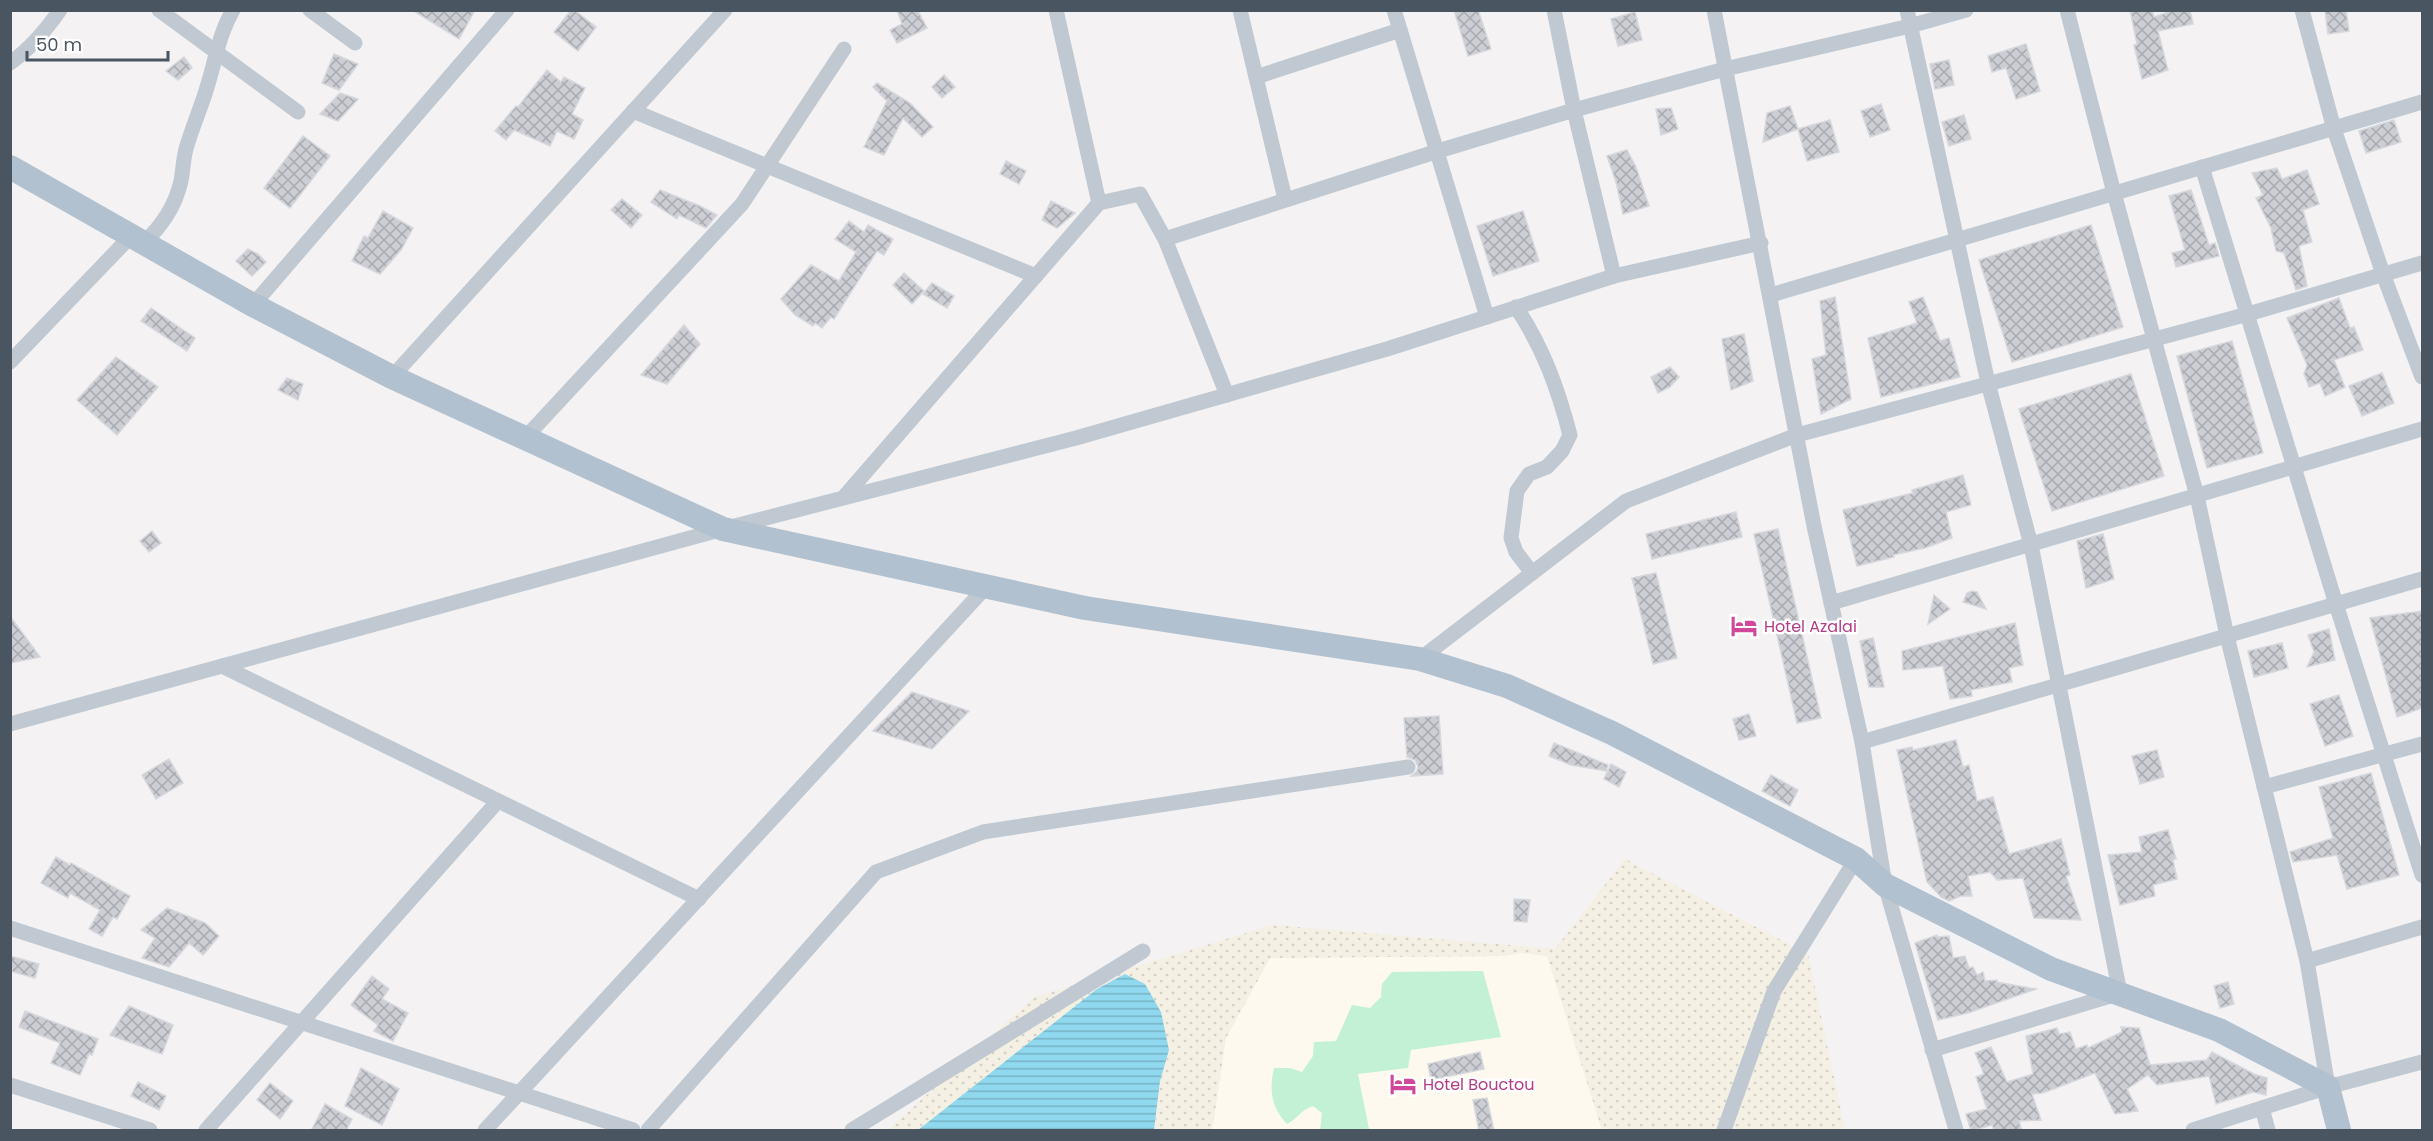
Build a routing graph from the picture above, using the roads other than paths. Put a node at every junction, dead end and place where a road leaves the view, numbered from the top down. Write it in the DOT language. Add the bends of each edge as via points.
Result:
graph roads {
  1 [pos="60,10"];
  2 [pos="159,10"];
  3 [pos="233,10"];
  4 [pos="310,10"];
  5 [pos="507,10"];
  6 [pos="725,10"];
  7 [pos="1056,10"];
  8 [pos="1394,10"];
  9 [pos="1554,10"];
  10 [pos="1714,10"];
  11 [pos="1907,10"];
  12 [pos="1966,10"];
  13 [pos="2067,10"];
  14 [pos="2302,10"];
  15 [pos="1239,13"];
  16 [pos="1910,26"];
  17 [pos="1400,30"];
  18 [pos="355,43"];
  19 [pos="844,49"];
  20 [pos="216,52"];
  21 [pos="10,63"];
  22 [pos="1725,69"];
  23 [pos="1256,77"];
  24 [pos="2422,102"];
  25 [pos="1574,110"];
  26 [pos="633,111"];
  27 [pos="298,112"];
  28 [pos="2334,129"];
  29 [pos="1438,151"];
  30 [pos="767,166"];
  31 [pos="10,167"];
  32 [pos="2202,167"];
  33 [pos="2114,193"];
  34 [pos="1285,200"];
  35 [pos="1099,203"];
  36 [pos="137,239"];
  37 [pos="1165,239"];
  38 [pos="1957,240"];
  39 [pos="1761,243"];
  40 [pos="2422,262"];
  41 [pos="2383,274"];
  42 [pos="1036,276"];
  43 [pos="1614,276"];
  44 [pos="1771,295"];
  45 [pos="253,305"];
  46 [pos="1516,307"];
  47 [pos="2248,314"];
  48 [pos="1487,317"];
  49 [pos="2154,339"];
  50 [pos="10,362"];
  51 [pos="392,377"];
  52 [pos="2422,377"];
  53 [pos="1989,383"];
  54 [pos="1227,395"];
  55 [pos="2422,429"];
  56 [pos="1797,435"];
  57 [pos="525,438"];
  58 [pos="2295,468"];
  59 [pos="2197,496"];
  60 [pos="844,497"];
  61 [pos="723,529"];
  62 [pos="2031,545"];
  63 [pos="1532,573"];
  64 [pos="2422,579"];
  65 [pos="987,586"];
  66 [pos="1831,603"];
  67 [pos="2336,604"];
  68 [pos="2227,636"];
  69 [pos="1420,659"];
  70 [pos="222,666"];
  71 [pos="2057,685"];
  72 [pos="10,724"];
  73 [pos="1862,742"];
  74 [pos="2422,744"];
  75 [pos="2385,754"];
  76 [pos="1408,767"];
  77 [pos="2264,787"];
  78 [pos="498,801"];
  79 [pos="1856,859"];
  80 [pos="2422,875"];
  81 [pos="1885,885"];
  82 [pos="699,899"];
  83 [pos="2422,927"];
  84 [pos="10,928"];
  85 [pos="1143,951"];
  86 [pos="2307,962"];
  87 [pos="2120,993"];
  88 [pos="301,1023"];
  89 [pos="1932,1050"];
  90 [pos="2422,1062"];
  91 [pos="10,1084"];
  92 [pos="2328,1087"];
  93 [pos="520,1094"];
  94 [pos="2262,1108"];
  95 [pos="150,1131"];
  96 [pos="206,1131"];
  97 [pos="485,1131"];
  98 [pos="633,1131"];
  99 [pos="648,1131"];
  100 [pos="852,1131"];
  101 [pos="1724,1131"];
  102 [pos="1956,1131"];
  103 [pos="2193,1131"];
  104 [pos="2268,1131"];
  105 [pos="2339,1131"];
  1 -- 21 [label="street" via="22,55"];
  2 -- 20 [label="street"];
  3 -- 20 [label="street"];
  4 -- 18 [label="street"];
  5 -- 45 [label="street"];
  6 -- 26 [label="street"];
  7 -- 35 [label="street"];
  8 -- 17 [label="street"];
  9 -- 25 [label="street"];
  10 -- 22 [label="street"];
  11 -- 16 [label="street"];
  12 -- 16 [label="street"];
  13 -- 33 [label="street"];
  14 -- 28 [label="street"];
  15 -- 23 [label="street"];
  16 -- 22 [label="street"];
  16 -- 38 [label="street"];
  17 -- 23 [label="street"];
  17 -- 29 [label="street"];
  19 -- 30 [label="street"];
  20 -- 27 [label="street"];
  20 -- 36 [label="street" via="173,206 164,221"];
  22 -- 25 [label="street"];
  22 -- 39 [label="street"];
  23 -- 34 [label="street"];
  24 -- 28 [label="street"];
  25 -- 29 [label="street"];
  25 -- 43 [label="street"];
  26 -- 30 [label="street"];
  26 -- 51 [label="street"];
  28 -- 32 [label="street"];
  28 -- 41 [label="street"];
  29 -- 34 [label="street"];
  29 -- 48 [label="street"];
  30 -- 42 [label="street"];
  30 -- 57 [label="street" via="742,204"];
  31 -- 36 [label="main road"];
  32 -- 33 [label="street"];
  32 -- 47 [label="street"];
  33 -- 38 [label="street"];
  33 -- 49 [label="street"];
  34 -- 37 [label="street"];
  35 -- 37 [label="street" via="1140,194"];
  35 -- 42 [label="street"];
  36 -- 45 [label="main road"];
  36 -- 50 [label="street"];
  37 -- 54 [label="street"];
  38 -- 44 [label="street"];
  38 -- 53 [label="street"];
  39 -- 43 [label="street"];
  39 -- 44 [label="street"];
  40 -- 41 [label="street"];
  41 -- 47 [label="street"];
  41 -- 52 [label="street"];
  42 -- 60 [label="street"];
  43 -- 46 [label="street"];
  44 -- 56 [label="street"];
  45 -- 51 [label="main road"];
  46 -- 48 [label="street"];
  46 -- 63 [label="street" via="1535,335 1548,365 1570,435 1547,467 1529,474 1517,491 1511,538"];
  47 -- 49 [label="street"];
  47 -- 58 [label="street"];
  48 -- 54 [label="street"];
  49 -- 53 [label="street"];
  49 -- 59 [label="street"];
  51 -- 57 [label="main road"];
  53 -- 56 [label="street"];
  53 -- 62 [label="street"];
  54 -- 60 [label="street"];
  55 -- 58 [label="street"];
  56 -- 63 [label="street" via="1626,501"];
  56 -- 66 [label="street"];
  57 -- 61 [label="main road"];
  58 -- 59 [label="street"];
  58 -- 67 [label="street"];
  59 -- 62 [label="street"];
  59 -- 68 [label="street"];
  60 -- 61 [label="street"];
  61 -- 65 [label="main road"];
  61 -- 70 [label="street"];
  62 -- 66 [label="street"];
  62 -- 71 [label="street"];
  63 -- 69 [label="street"];
  64 -- 67 [label="street"];
  65 -- 69 [label="main road" via="1085,608"];
  65 -- 82 [label="street"];
  66 -- 73 [label="street"];
  67 -- 68 [label="street"];
  67 -- 75 [label="street"];
  68 -- 71 [label="street"];
  68 -- 77 [label="street"];
  69 -- 79 [label="main road" via="1507,686 1612,733"];
  70 -- 72 [label="street"];
  70 -- 78 [label="street"];
  71 -- 73 [label="street"];
  71 -- 87 [label="street"];
  73 -- 81 [label="street"];
  74 -- 75 [label="street"];
  75 -- 77 [label="street"];
  75 -- 80 [label="street"];
  76 -- 99 [label="street" via="983,832 876,872"];
  77 -- 86 [label="street"];
  78 -- 82 [label="street"];
  78 -- 88 [label="street"];
  79 -- 81 [label="main road"];
  79 -- 101 [label="street" via="1774,991"];
  81 -- 87 [label="main road" via="2051,969"];
  81 -- 89 [label="street"];
  82 -- 93 [label="street"];
  83 -- 86 [label="street"];
  84 -- 88 [label="street"];
  85 -- 100 [label="street"];
  86 -- 92 [label="street"];
  87 -- 89 [label="street"];
  87 -- 92 [label="main road" via="2219,1030"];
  88 -- 93 [label="street"];
  88 -- 96 [label="street"];
  89 -- 102 [label="street"];
  90 -- 92 [label="street"];
  91 -- 95 [label="street"];
  92 -- 94 [label="street"];
  92 -- 105 [label="main road"];
  93 -- 97 [label="street"];
  93 -- 98 [label="street"];
  94 -- 103 [label="street"];
  94 -- 104 [label="street"];
}
